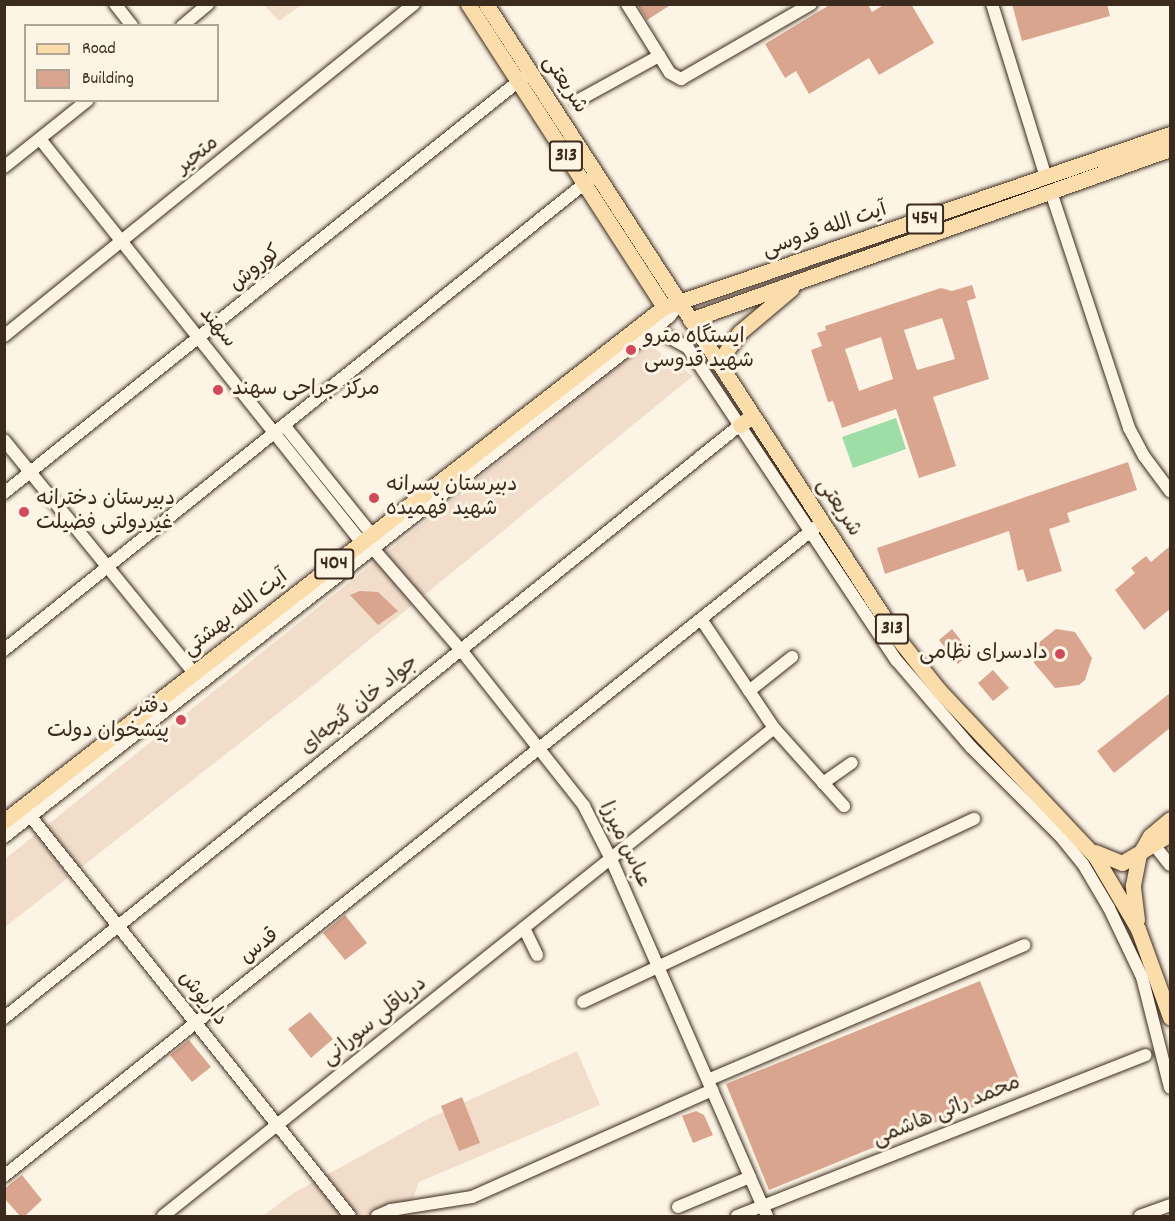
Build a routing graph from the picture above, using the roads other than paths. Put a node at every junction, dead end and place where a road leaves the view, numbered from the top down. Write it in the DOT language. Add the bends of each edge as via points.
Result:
graph roads {
  1 [pos="115,4"];
  2 [pos="208,4"];
  3 [pos="414,4"];
  4 [pos="468,4"];
  5 [pos="486,4"];
  6 [pos="627,4"];
  7 [pos="811,4"];
  8 [pos="992,4"];
  9 [pos="130,24"];
  10 [pos="184,24"];
  11 [pos="659,56"];
  12 [pos="524,77"];
  13 [pos="577,101"];
  14 [pos="86,102"];
  15 [pos="1170,134"];
  16 [pos="40,139"];
  17 [pos="1170,149"];
  18 [pos="4,167"];
  19 [pos="596,174"];
  20 [pos="584,184"];
  21 [pos="1048,185"];
  22 [pos="122,242"];
  23 [pos="806,279"];
  24 [pos="680,303"];
  25 [pos="664,308"];
  26 [pos="690,320"];
  27 [pos="646,334"];
  28 [pos="4,336"];
  29 [pos="201,339"];
  30 [pos="718,363"];
  31 [pos="746,420"];
  32 [pos="280,428"];
  33 [pos="4,440"];
  34 [pos="31,473"];
  35 [pos="1170,491"];
  36 [pos="4,494"];
  37 [pos="816,527"];
  38 [pos="368,542"];
  39 [pos="108,568"];
  40 [pos="700,619"];
  41 [pos="4,650"];
  42 [pos="461,650"];
  43 [pos="792,657"];
  44 [pos="194,673"];
  45 [pos="749,691"];
  46 [pos="774,728"];
  47 [pos="539,746"];
  48 [pos="852,763"];
  49 [pos="823,783"];
  50 [pos="844,806"];
  51 [pos="27,812"];
  52 [pos="974,819"];
  53 [pos="1170,819"];
  54 [pos="4,821"];
  55 [pos="1170,834"];
  56 [pos="4,837"];
  57 [pos="1155,846"];
  58 [pos="1090,849"];
  59 [pos="1139,855"];
  60 [pos="611,859"];
  61 [pos="1170,865"];
  62 [pos="118,926"];
  63 [pos="524,928"];
  64 [pos="1137,929"];
  65 [pos="1024,945"];
  66 [pos="537,956"];
  67 [pos="659,968"];
  68 [pos="584,1002"];
  69 [pos="1170,1017"];
  70 [pos="4,1018"];
  71 [pos="196,1023"];
  72 [pos="1145,1055"];
  73 [pos="710,1085"];
  74 [pos="1170,1088"];
  75 [pos="277,1125"];
  76 [pos="4,1176"];
  77 [pos="750,1177"];
  78 [pos="1170,1205"];
  79 [pos="678,1207"];
  80 [pos="765,1211"];
  81 [pos="407,1212"];
  82 [pos="163,1216"];
  83 [pos="350,1216"];
  84 [pos="377,1216"];
  85 [pos="737,1216"];
  86 [pos="1140,1216"];
  1 -- 9 [label="street"];
  2 -- 10 [label="street"];
  3 -- 22 [label="street, متحیر"];
  4 -- 12 [label="main road, شریعتی / 313"];
  5 -- 12 [label="main road, شریعتی / 313"];
  6 -- 11 [label="street"];
  7 -- 11 [label="street" via="681,79 670,73"];
  8 -- 21 [label="street"];
  11 -- 13 [label="street"];
  12 -- 19 [label="main road, شریعتی / 313"];
  12 -- 20 [label="main road, شریعتی / 313"];
  12 -- 29 [label="street, کوروش"];
  14 -- 16 [label="street"];
  15 -- 21 [label="main road, آیت الله قدوسی / 454"];
  16 -- 18 [label="street"];
  16 -- 22 [label="street, سهند"];
  17 -- 21 [label="main road, آیت الله قدوسی / 454"];
  19 -- 20 [label="street"];
  19 -- 24 [label="main road, شریعتی / 313"];
  20 -- 25 [label="main road, شریعتی / 313"];
  20 -- 32 [label="street"];
  21 -- 23 [label="main road, آیت الله قدوسی / 454"];
  21 -- 24 [label="main road, آیت الله قدوسی / 454"];
  21 -- 35 [label="street" via="1129,428"];
  22 -- 28 [label="street, متحیر"];
  22 -- 29 [label="street, سهند"];
  23 -- 26 [label="main road, آیت الله قدوسی / 454"];
  23 -- 30 [label="main road" via="753,318"];
  24 -- 25 [label="main road, آیت الله قدوسی / 454"];
  24 -- 26 [label="main road, شریعتی / 313"];
  24 -- 27 [label="street"];
  25 -- 38 [label="main road, آیت الله بهشتی / 404"];
  26 -- 30 [label="main road, شریعتی / 313"];
  27 -- 31 [label="street" via="665,335 688,348"];
  27 -- 38 [label="street"];
  29 -- 32 [label="street, سهند"];
  29 -- 34 [label="street, کوروش"];
  30 -- 31 [label="main road, شریعتی / 313"];
  31 -- 37 [label="main road, شریعتی / 313"];
  31 -- 42 [label="street, جواد خان گنجه‌ای"];
  32 -- 38 [label="street, سهند"];
  32 -- 39 [label="street"];
  33 -- 34 [label="street"];
  34 -- 36 [label="street, کوروش"];
  34 -- 39 [label="street"];
  37 -- 40 [label="street, قدس"];
  37 -- 58 [label="main road, شریعتی / 313" via="938,689"];
  37 -- 74 [label="street" via="910,677 971,747 1061,837 1097,885 1142,976"];
  38 -- 42 [label="street, عباس میرزا"];
  38 -- 44 [label="main road, آیت الله بهشتی / 404"];
  38 -- 51 [label="street"];
  39 -- 41 [label="street"];
  39 -- 44 [label="street"];
  40 -- 45 [label="street"];
  40 -- 47 [label="street, قدس"];
  42 -- 47 [label="street, عباس میرزا"];
  42 -- 62 [label="street, جواد خان گنجه‌ای"];
  43 -- 45 [label="street"];
  44 -- 51 [label="main road, آیت الله بهشتی / 404"];
  45 -- 46 [label="street"];
  46 -- 49 [label="street"];
  46 -- 60 [label="street, دریاقلی سورانی"];
  47 -- 60 [label="street, عباس میرزا" via="584,806"];
  47 -- 71 [label="street, قدس"];
  48 -- 49 [label="street"];
  49 -- 50 [label="street"];
  51 -- 54 [label="main road, آیت الله بهشتی / 404"];
  51 -- 56 [label="street"];
  51 -- 62 [label="street, داریوش"];
  52 -- 67 [label="street"];
  53 -- 59 [label="main road" via="1150,836"];
  55 -- 57 [label="main road"];
  57 -- 59 [label="main road"];
  57 -- 61 [label="street"];
  58 -- 59 [label="main road" via="1118,863"];
  58 -- 64 [label="main road, شریعتی / 313"];
  59 -- 64 [label="main road" via="1133,885"];
  60 -- 63 [label="street, دریاقلی سورانی"];
  60 -- 67 [label="street, عباس میرزا"];
  62 -- 70 [label="street, جواد خان گنجه‌ای"];
  62 -- 71 [label="street, داریوش"];
  63 -- 66 [label="street"];
  63 -- 75 [label="street, دریاقلی سورانی"];
  64 -- 69 [label="main road, شریعتی / 313"];
  65 -- 73 [label="street"];
  67 -- 68 [label="street"];
  67 -- 73 [label="street, عباس میرزا"];
  71 -- 75 [label="street, داریوش"];
  71 -- 76 [label="street, قدس"];
  72 -- 80 [label="street, محمد راثی هاشمی"];
  73 -- 77 [label="street, عباس میرزا"];
  73 -- 81 [label="street" via="472,1197"];
  75 -- 82 [label="street, دریاقلی سورانی"];
  75 -- 83 [label="street, داریوش"];
  77 -- 79 [label="street"];
  77 -- 80 [label="street, عباس میرزا"];
  78 -- 86 [label="street"];
  80 -- 85 [label="street, محمد راثی هاشمی"];
  81 -- 84 [label="street"];
}
